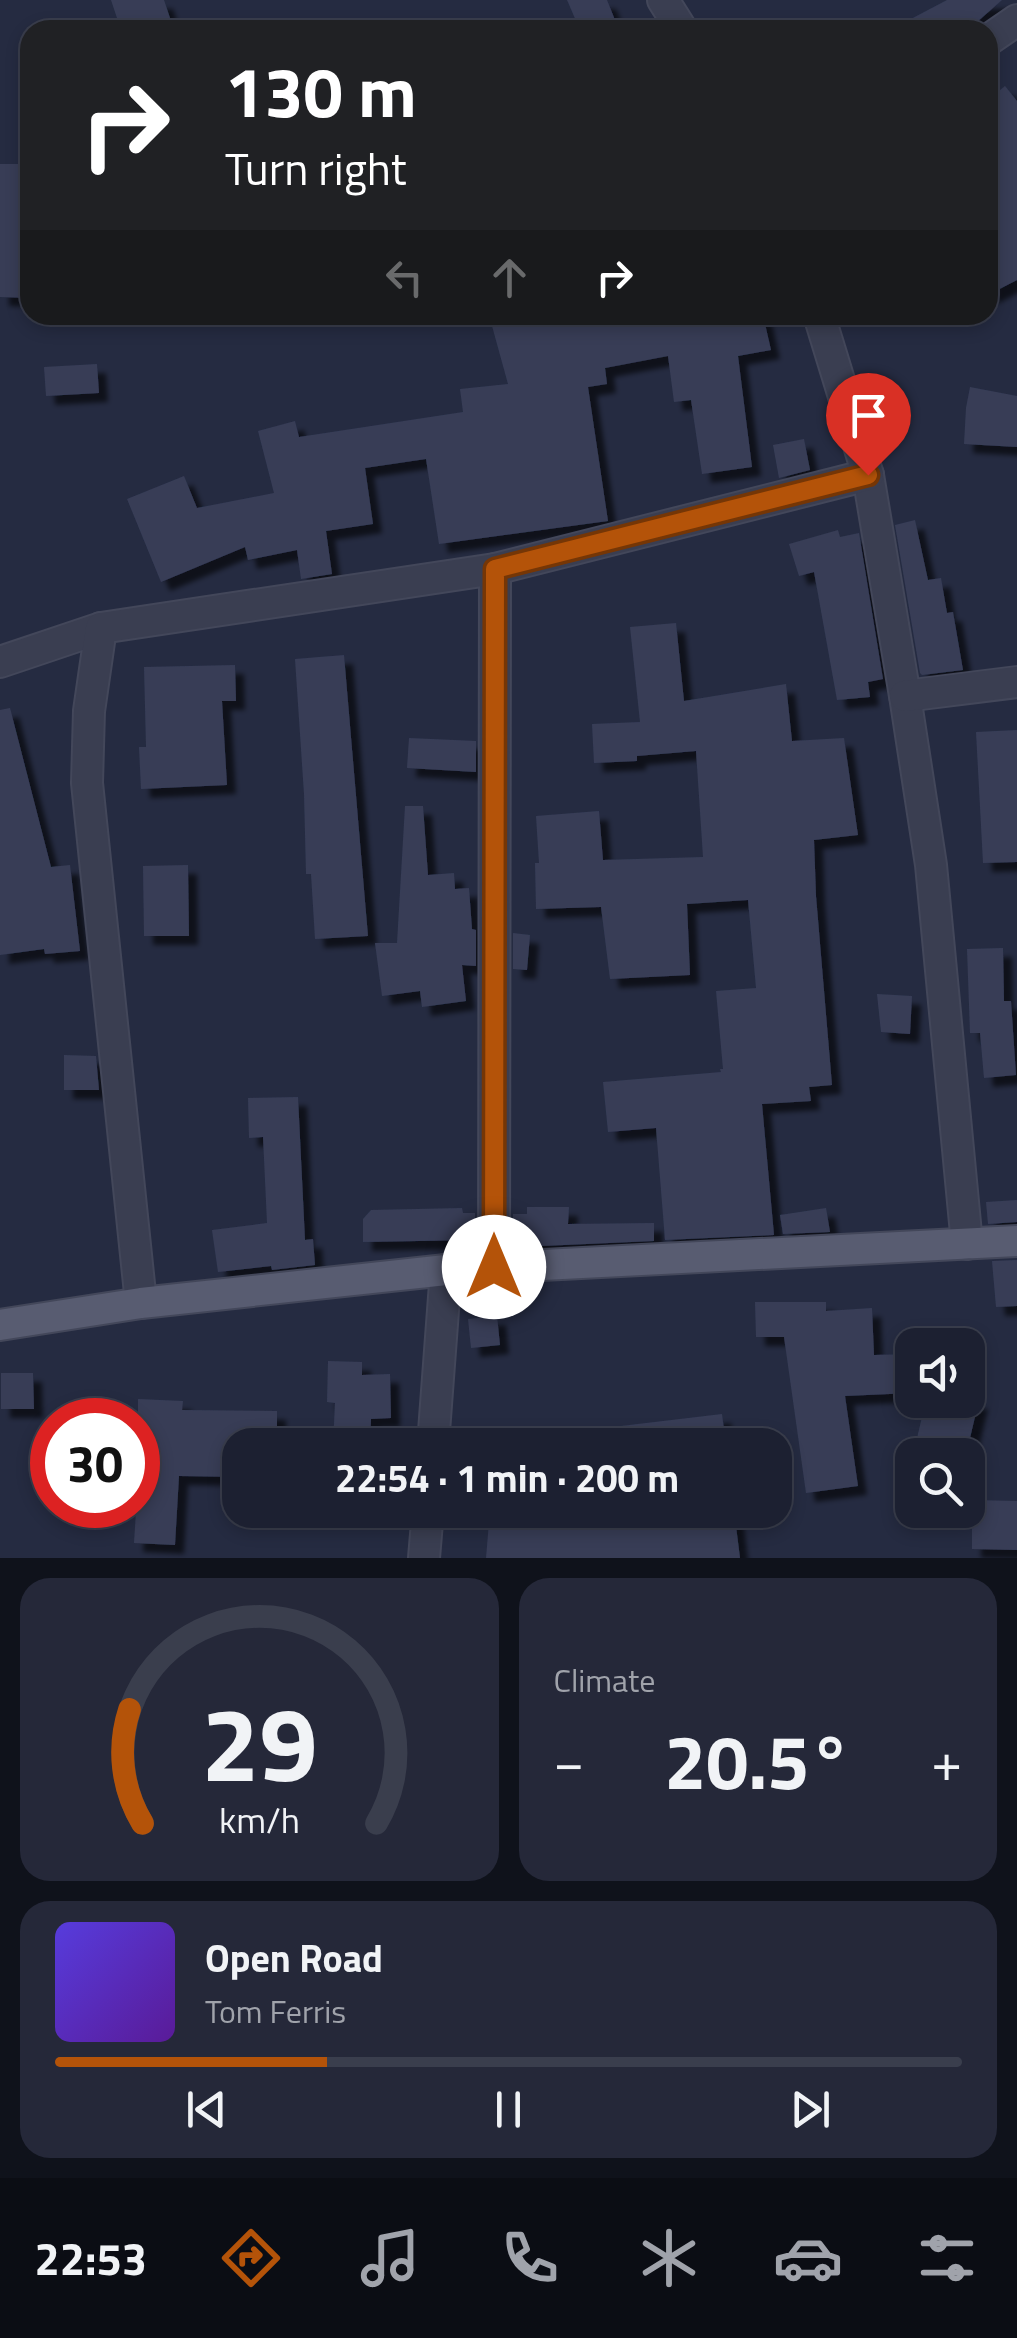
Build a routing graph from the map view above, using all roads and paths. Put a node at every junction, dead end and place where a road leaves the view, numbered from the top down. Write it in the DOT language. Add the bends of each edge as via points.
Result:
graph roads {
  1 [pos="822,325"];
  2 [pos="868,475"];
  3 [pos="495,569"];
  4 [pos="101,628"];
  5 [pos="0,662"];
  6 [pos="1017,682"];
  7 [pos="904,696"];
  8 [pos="1017,1241"];
  9 [pos="967,1244"];
  10 [pos="494,1267"];
  11 [pos="446,1270"];
  12 [pos="140,1303"];
  13 [pos="0,1325"];
  14 [pos="434,1428"];
  15 [pos="426,1528"];
  16 [pos="424,1558"];
  1 -- 2 [label="street"];
  2 -- 3 [label="street"];
  2 -- 7 [label="street"];
  3 -- 4 [label="street"];
  3 -- 10 [label="street"];
  4 -- 5 [label="street"];
  4 -- 12 [label="street" via="87,782"];
  6 -- 7 [label="street"];
  7 -- 9 [label="street" via="930,865"];
  8 -- 9 [label="main road"];
  9 -- 10 [label="main road"];
  10 -- 11 [label="main road"];
  11 -- 12 [label="main road"];
  11 -- 14 [label="street"];
  12 -- 13 [label="main road"];
  15 -- 16 [label="street"];
}
